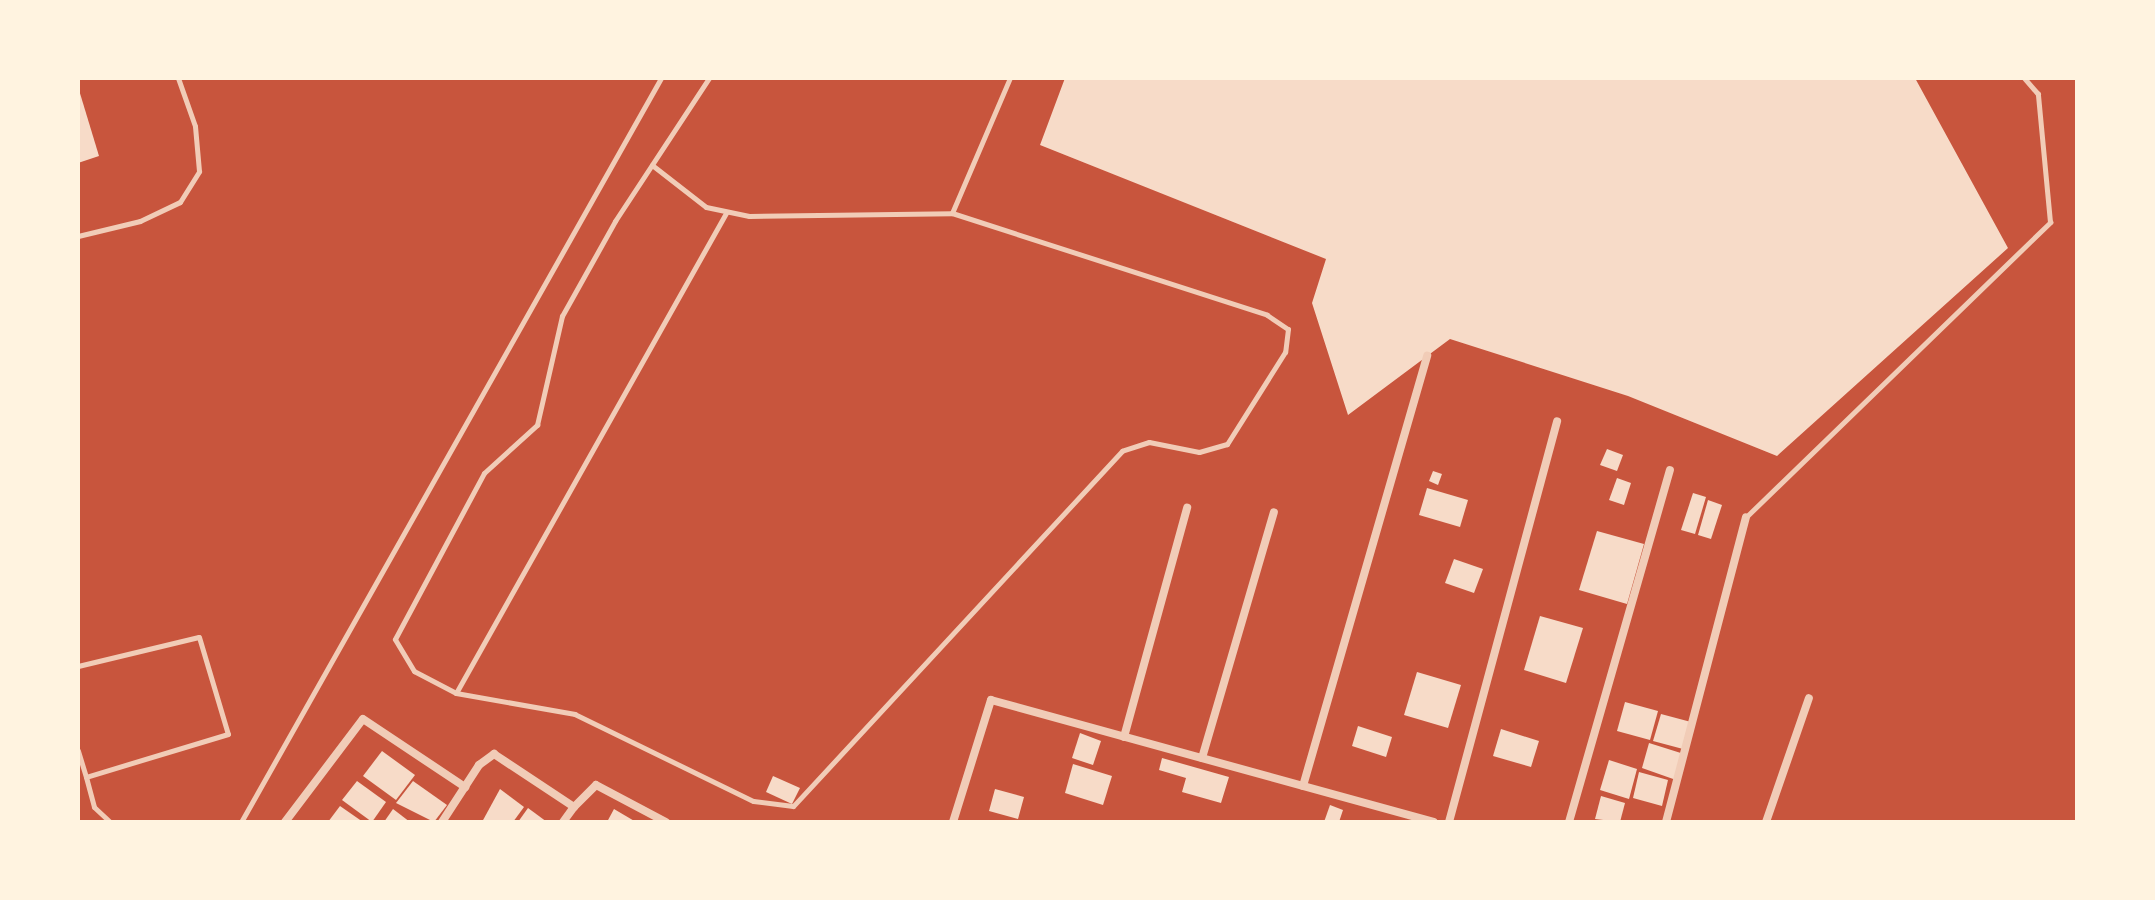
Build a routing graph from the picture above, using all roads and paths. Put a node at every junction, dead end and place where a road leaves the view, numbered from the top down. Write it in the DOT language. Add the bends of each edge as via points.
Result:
graph roads {
  1 [pos="178,78"];
  2 [pos="661,78"];
  3 [pos="709,78"];
  4 [pos="1010,78"];
  5 [pos="2024,78"];
  6 [pos="652,165"];
  7 [pos="726,213"];
  8 [pos="952,213"];
  9 [pos="78,236"];
  10 [pos="1427,356"];
  11 [pos="1557,421"];
  12 [pos="1670,470"];
  13 [pos="1187,508"];
  14 [pos="1274,512"];
  15 [pos="1746,517"];
  16 [pos="78,666"];
  17 [pos="456,693"];
  18 [pos="1809,698"];
  19 [pos="1124,737"];
  20 [pos="78,750"];
  21 [pos="1202,758"];
  22 [pos="86,777"];
  23 [pos="1303,786"];
  24 [pos="465,787"];
  25 [pos="574,807"];
  26 [pos="110,822"];
  27 [pos="241,822"];
  28 [pos="285,822"];
  29 [pos="442,822"];
  30 [pos="563,822"];
  31 [pos="666,822"];
  32 [pos="953,822"];
  33 [pos="1434,822"];
  34 [pos="1449,822"];
  35 [pos="1569,822"];
  36 [pos="1666,822"];
  37 [pos="1766,822"];
  1 -- 9 [label="lane" via="195,126 199,171 180,202 140,221"];
  2 -- 27 [label="lane"];
  3 -- 6 [label="lane"];
  4 -- 8 [label="lane"];
  5 -- 15 [label="lane" via="2038,94 2050,222"];
  6 -- 7 [label="lane" via="706,207"];
  6 -- 17 [label="lane" via="554,333 537,425 484,473 402,616 395,639 401,657"];
  7 -- 8 [label="lane" via="917,219"];
  7 -- 17 [label="lane"];
  8 -- 17 [label="lane" via="1281,320 1288,329 1285,352 1241,430 1217,451 1149,442 1122,451 793,806 753,801 575,714"];
  10 -- 23 [label="street"];
  11 -- 34 [label="street"];
  12 -- 35 [label="street"];
  13 -- 19 [label="street"];
  14 -- 21 [label="street"];
  15 -- 36 [label="street"];
  16 -- 22 [label="lane" via="199,637 228,734"];
  18 -- 37 [label="street"];
  19 -- 21 [label="street"];
  19 -- 32 [label="street" via="991,700"];
  20 -- 22 [label="lane"];
  21 -- 23 [label="street"];
  22 -- 26 [label="lane" via="94,807"];
  23 -- 33 [label="street"];
  24 -- 25 [label="street" via="485,759 505,755"];
  24 -- 28 [label="street" via="363,719"];
  24 -- 29 [label="street"];
  25 -- 30 [label="street"];
  25 -- 31 [label="street" via="596,785"];
}
